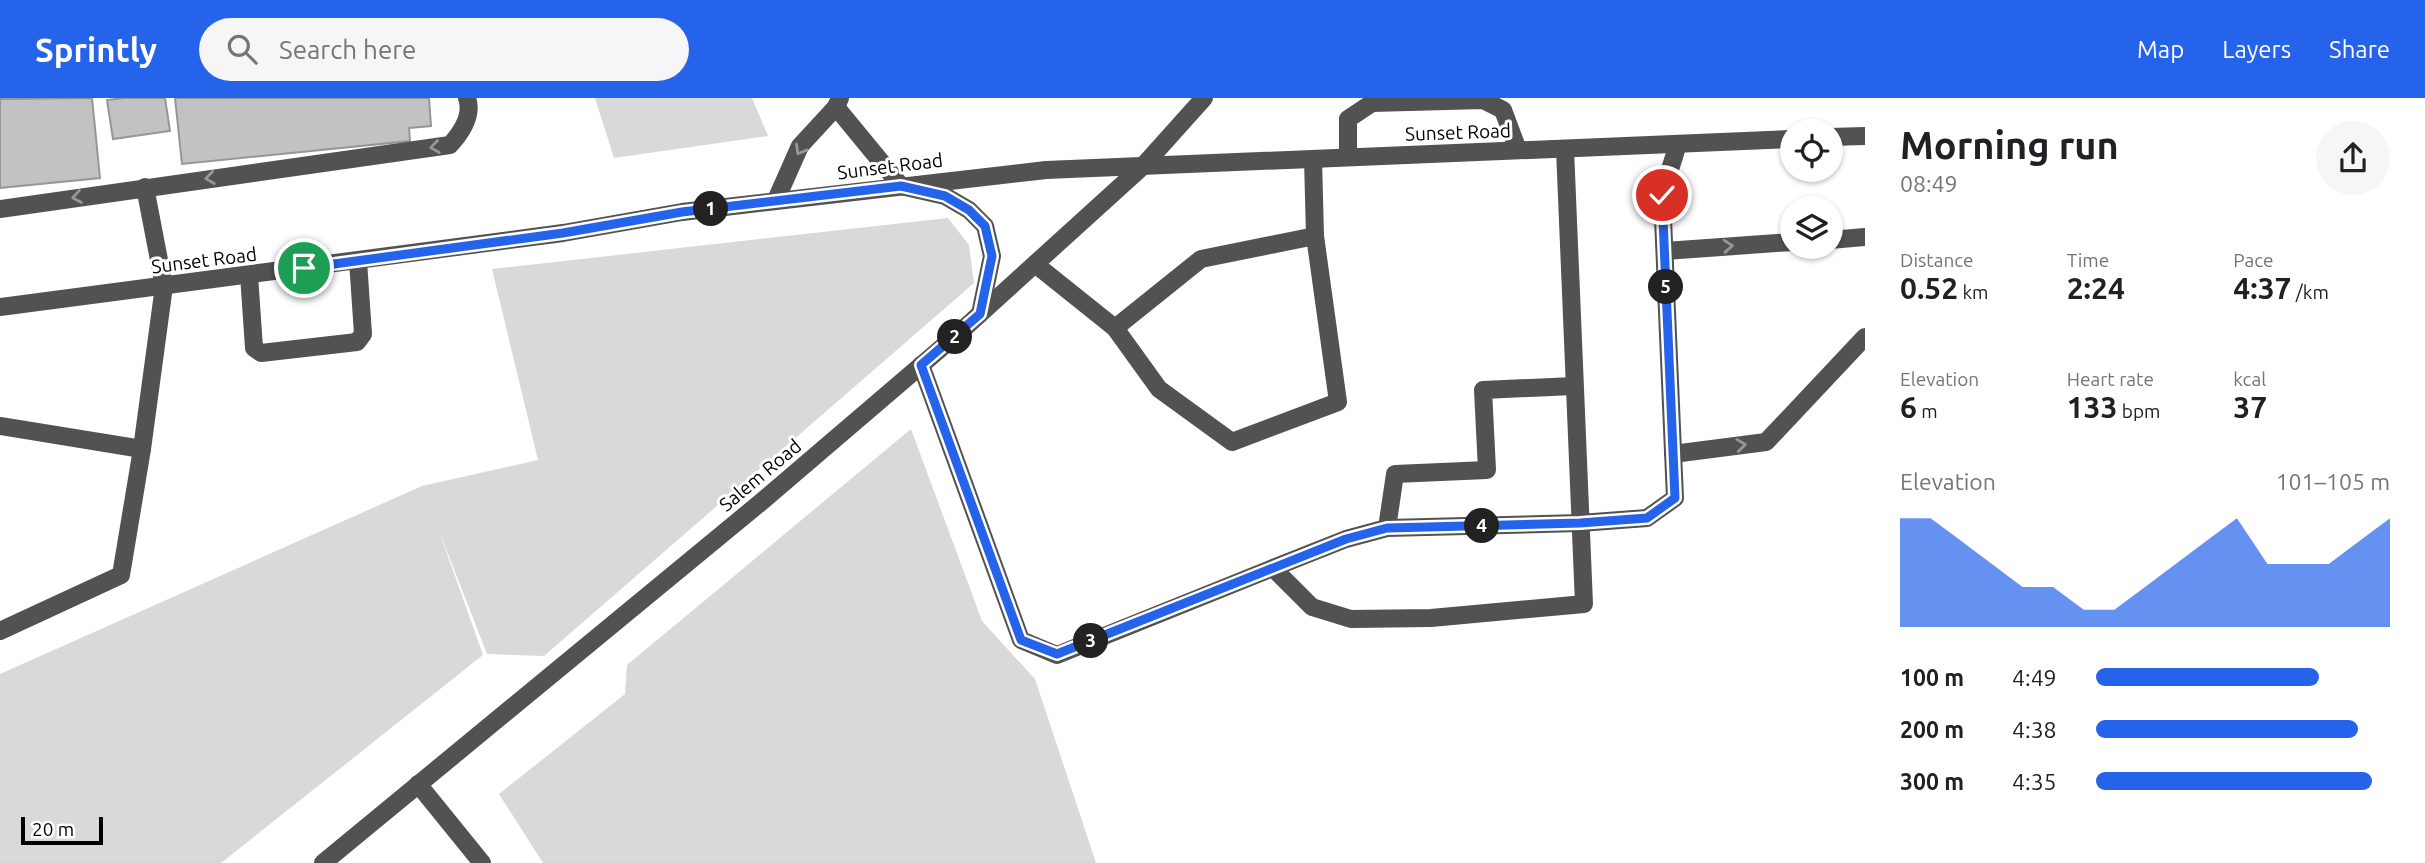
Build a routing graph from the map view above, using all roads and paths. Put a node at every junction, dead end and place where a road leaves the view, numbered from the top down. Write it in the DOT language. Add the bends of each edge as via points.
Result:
graph roads {
  1 [pos="467,98"];
  2 [pos="1204,98"];
  3 [pos="1370,101"];
  4 [pos="838,103"];
  5 [pos="1865,136"];
  6 [pos="1843,137"];
  7 [pos="1780,140"];
  8 [pos="1678,144"];
  9 [pos="1565,149"];
  10 [pos="1518,150"];
  11 [pos="1348,157"];
  12 [pos="1313,159"];
  13 [pos="1143,166"];
  14 [pos="901,186"];
  15 [pos="145,187"];
  16 [pos="776,201"];
  17 [pos="0,209"];
  18 [pos="1315,236"];
  19 [pos="1865,237"];
  20 [pos="1843,239"];
  21 [pos="1780,243"];
  22 [pos="1665,251"];
  23 [pos="358,261"];
  24 [pos="1035,264"];
  25 [pos="249,275"];
  26 [pos="164,286"];
  27 [pos="0,307"];
  28 [pos="980,314"];
  29 [pos="1115,328"];
  30 [pos="1865,337"];
  31 [pos="921,365"];
  32 [pos="1574,386"];
  33 [pos="0,426"];
  34 [pos="142,449"];
  35 [pos="1673,454"];
  36 [pos="1580,523"];
  37 [pos="1387,528"];
  38 [pos="1273,568"];
  39 [pos="0,631"];
  40 [pos="418,784"];
  41 [pos="323,863"];
  42 [pos="482,863"];
  1 -- 15 [label="street, one-way" via="470,106 462,131 450,145"];
  2 -- 13 [label="street, Salem Road"];
  3 -- 10 [label="street" via="1483,100 1503,110"];
  3 -- 11 [label="street" via="1348,119"];
  4 -- 14 [label="street"];
  4 -- 16 [label="street, one-way" via="800,146"];
  5 -- 6 [label="street"];
  7 -- 8 [label="street, Sunset Road"];
  8 -- 9 [label="street, Sunset Road"];
  8 -- 22 [label="street" via="1662,195"];
  9 -- 10 [label="street, Sunset Road"];
  9 -- 32 [label="street"];
  10 -- 11 [label="street, Sunset Road"];
  11 -- 12 [label="street, Sunset Road"];
  12 -- 13 [label="street, Sunset Road"];
  12 -- 18 [label="street"];
  13 -- 14 [label="street, Sunset Road" via="1046,170"];
  13 -- 24 [label="street, Salem Road"];
  14 -- 16 [label="street, Sunset Road"];
  14 -- 28 [label="street" via="945,196 985,226 992,256"];
  15 -- 17 [label="street, one-way"];
  15 -- 26 [label="street"];
  16 -- 23 [label="street, Sunset Road"];
  18 -- 29 [label="street" via="1201,259"];
  18 -- 29 [label="street" via="1338,402 1232,442 1159,389"];
  19 -- 20 [label="street"];
  22 -- 21 [label="street, one-way"];
  22 -- 35 [label="street"];
  23 -- 25 [label="street, Sunset Road"];
  23 -- 25 [label="street" via="363,334 357,342 261,353 254,348"];
  24 -- 28 [label="street, Salem Road"];
  24 -- 29 [label="street"];
  25 -- 26 [label="street, Sunset Road"];
  26 -- 27 [label="street, Sunset Road"];
  26 -- 34 [label="street"];
  28 -- 31 [label="street, Salem Road"];
  35 -- 30 [label="street, one-way" via="1766,442"];
  31 -- 38 [label="street" via="1021,640 1057,654"];
  31 -- 40 [label="street, Salem Road"];
  32 -- 36 [label="street"];
  32 -- 37 [label="street" via="1483,390 1487,470 1395,474"];
  33 -- 34 [label="street"];
  34 -- 39 [label="street" via="121,575"];
  35 -- 36 [label="street" via="1675,498 1647,518"];
  36 -- 37 [label="street"];
  36 -- 38 [label="street" via="1584,604 1431,618 1351,619 1312,607"];
  37 -- 38 [label="street"];
  40 -- 41 [label="street, Salem Road"];
  40 -- 42 [label="street"];
}
